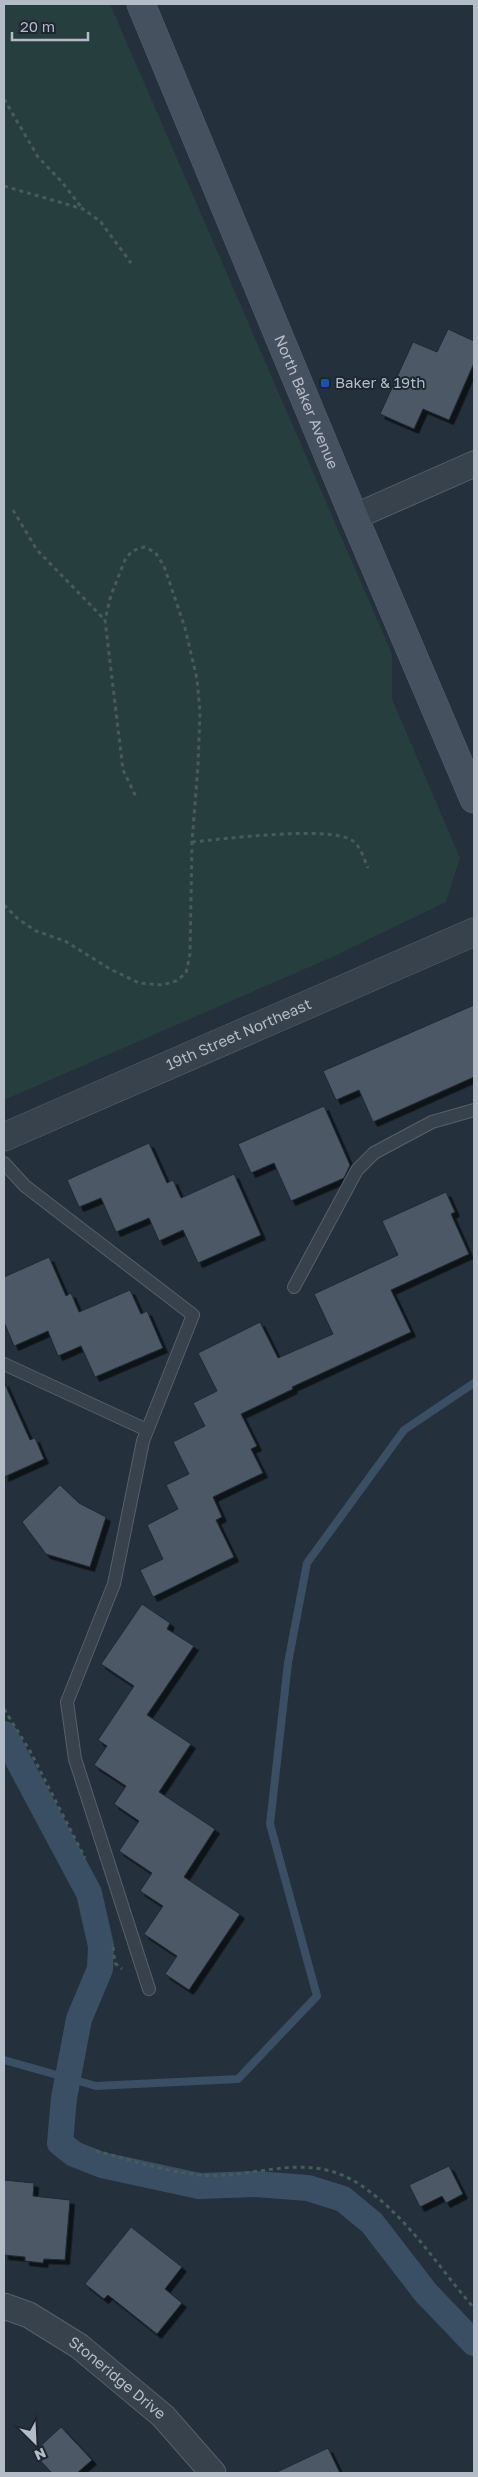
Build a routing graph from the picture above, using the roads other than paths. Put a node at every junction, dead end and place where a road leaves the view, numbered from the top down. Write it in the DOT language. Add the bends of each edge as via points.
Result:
graph roads {
  1 [pos="141,4"];
  2 [pos="474,464"];
  3 [pos="354,517"];
  4 [pos="474,800"];
  5 [pos="474,932"];
  6 [pos="474,1110"];
  7 [pos="4,1137"];
  8 [pos="4,1163"];
  9 [pos="294,1287"];
  10 [pos="4,1364"];
  11 [pos="147,1430"];
  12 [pos="149,1989"];
  13 [pos="4,2306"];
  14 [pos="213,2473"];
  1 -- 3 [label="main road, North Baker Avenue"];
  2 -- 3 [label="street"];
  3 -- 4 [label="main road, North Baker Avenue"];
  5 -- 7 [label="street, 19th Street Northeast"];
  6 -- 9 [label="lane" via="432,1122 374,1153 357,1170"];
  8 -- 11 [label="lane" via="24,1186 193,1315"];
  10 -- 11 [label="lane"];
  11 -- 12 [label="lane" via="114,1584 67,1702 75,1759"];
  13 -- 14 [label="street, Stoneridge Drive" via="29,2314 79,2346 163,2416"];
}
